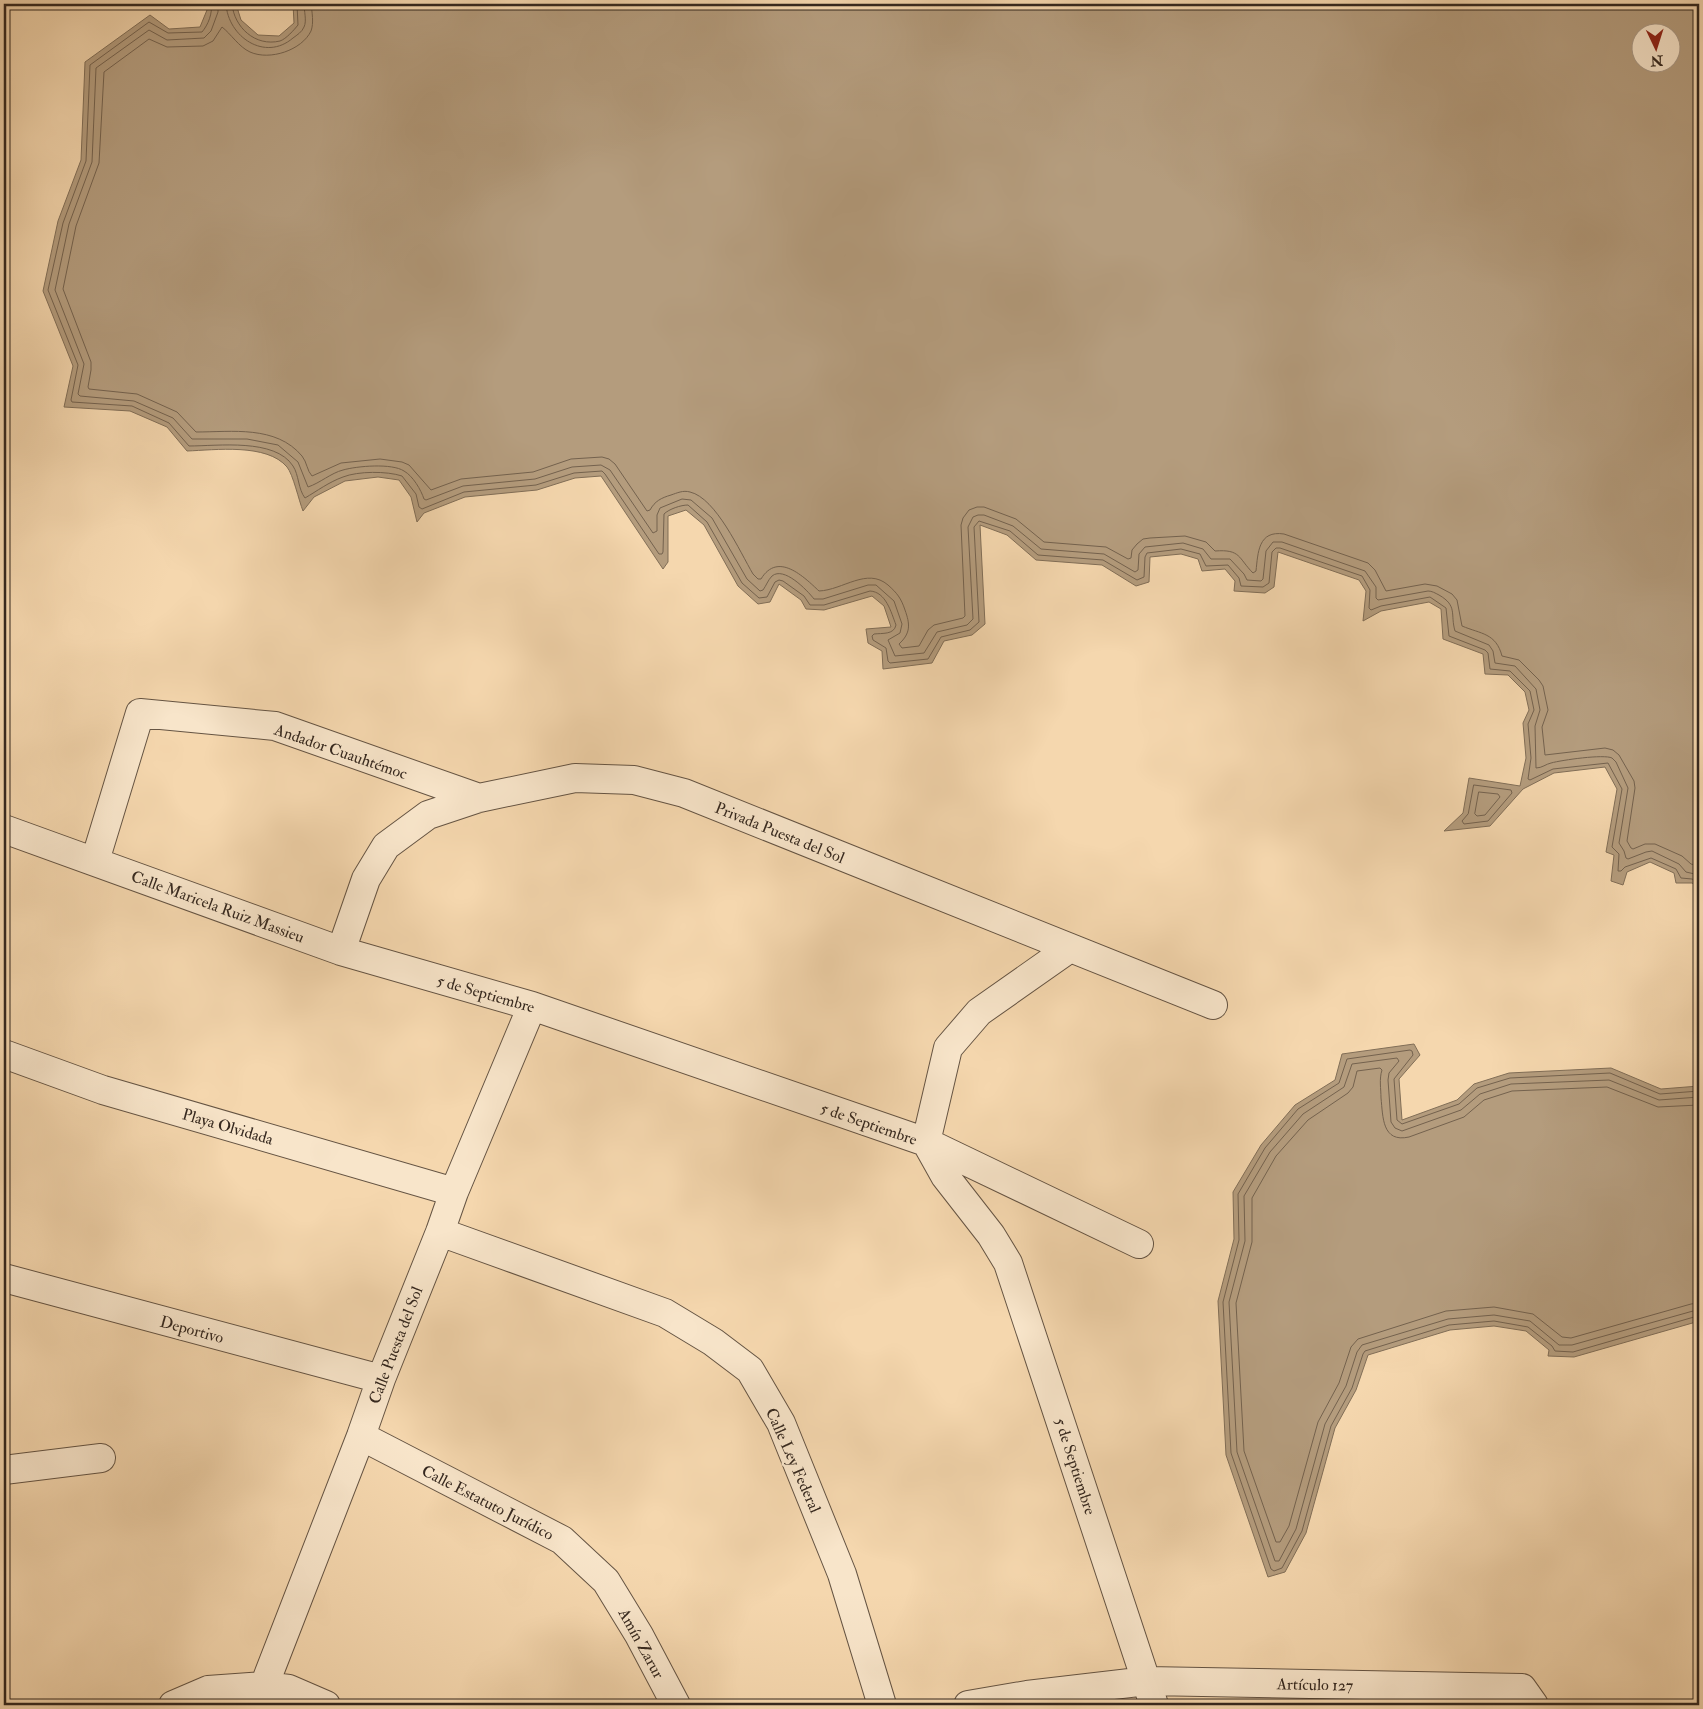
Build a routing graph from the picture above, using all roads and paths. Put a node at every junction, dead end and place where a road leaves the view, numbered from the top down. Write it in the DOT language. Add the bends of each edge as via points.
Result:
graph roads {
  1 [pos="479,798"];
  2 [pos="4,829"];
  3 [pos="95,861"];
  4 [pos="1070,948"];
  5 [pos="341,951"];
  6 [pos="532,1006"];
  7 [pos="1213,1006"];
  8 [pos="4,1054"];
  9 [pos="926,1142"];
  10 [pos="454,1192"];
  11 [pos="440,1232"];
  12 [pos="1140,1244"];
  13 [pos="4,1278"];
  14 [pos="381,1379"];
  15 [pos="361,1436"];
  16 [pos="101,1458"];
  17 [pos="4,1470"];
  18 [pos="606,1581"];
  19 [pos="264,1686"];
  20 [pos="1151,1693"];
  21 [pos="173,1705"];
  22 [pos="326,1705"];
  23 [pos="676,1705"];
  24 [pos="882,1705"];
  25 [pos="968,1705"];
  26 [pos="1534,1705"];
  1 -- 3 [label="street, Andador Cuauhtémoc" via="275,726 140,713"];
  1 -- 4 [label="street, Privada Puesta del Sol" via="575,778 634,780 684,793"];
  1 -- 5 [label="street" via="428,815 386,846 366,880"];
  2 -- 3 [label="street, Calle Maricela Ruiz Massieu"];
  3 -- 5 [label="street, Calle Maricela Ruiz Massieu"];
  4 -- 7 [label="street, Privada Puesta del Sol"];
  4 -- 9 [label="street" via="978,1012 948,1048"];
  5 -- 6 [label="street, 5 de Septiembre"];
  6 -- 9 [label="street, 5 de Septiembre"];
  6 -- 10 [label="street, Calle Puesta del Sol"];
  8 -- 10 [label="street, Playa Olvidada" via="103,1090"];
  9 -- 12 [label="street"];
  9 -- 20 [label="street, 5 de Septiembre" via="945,1176 991,1234 1008,1263"];
  10 -- 11 [label="street, Calle Puesta del Sol"];
  11 -- 14 [label="street, Calle Puesta del Sol"];
  11 -- 24 [label="street, Calle Ley Federal" via="664,1312 713,1342 750,1370 781,1424 842,1574"];
  13 -- 14 [label="street, Deportivo"];
  14 -- 15 [label="street, Calle Puesta del Sol"];
  15 -- 18 [label="street, Calle Estatuto Jurídico" via="562,1540"];
  15 -- 19 [label="street, Calle Puesta del Sol"];
  16 -- 17 [label="street"];
  18 -- 23 [label="street, Amín Zarur"];
  19 -- 21 [label="street" via="208,1690"];
  19 -- 22 [label="street" via="289,1690"];
  20 -- 25 [label="street" via="1027,1695"];
  20 -- 26 [label="street, Artículo 127" via="1522,1688"];
}
